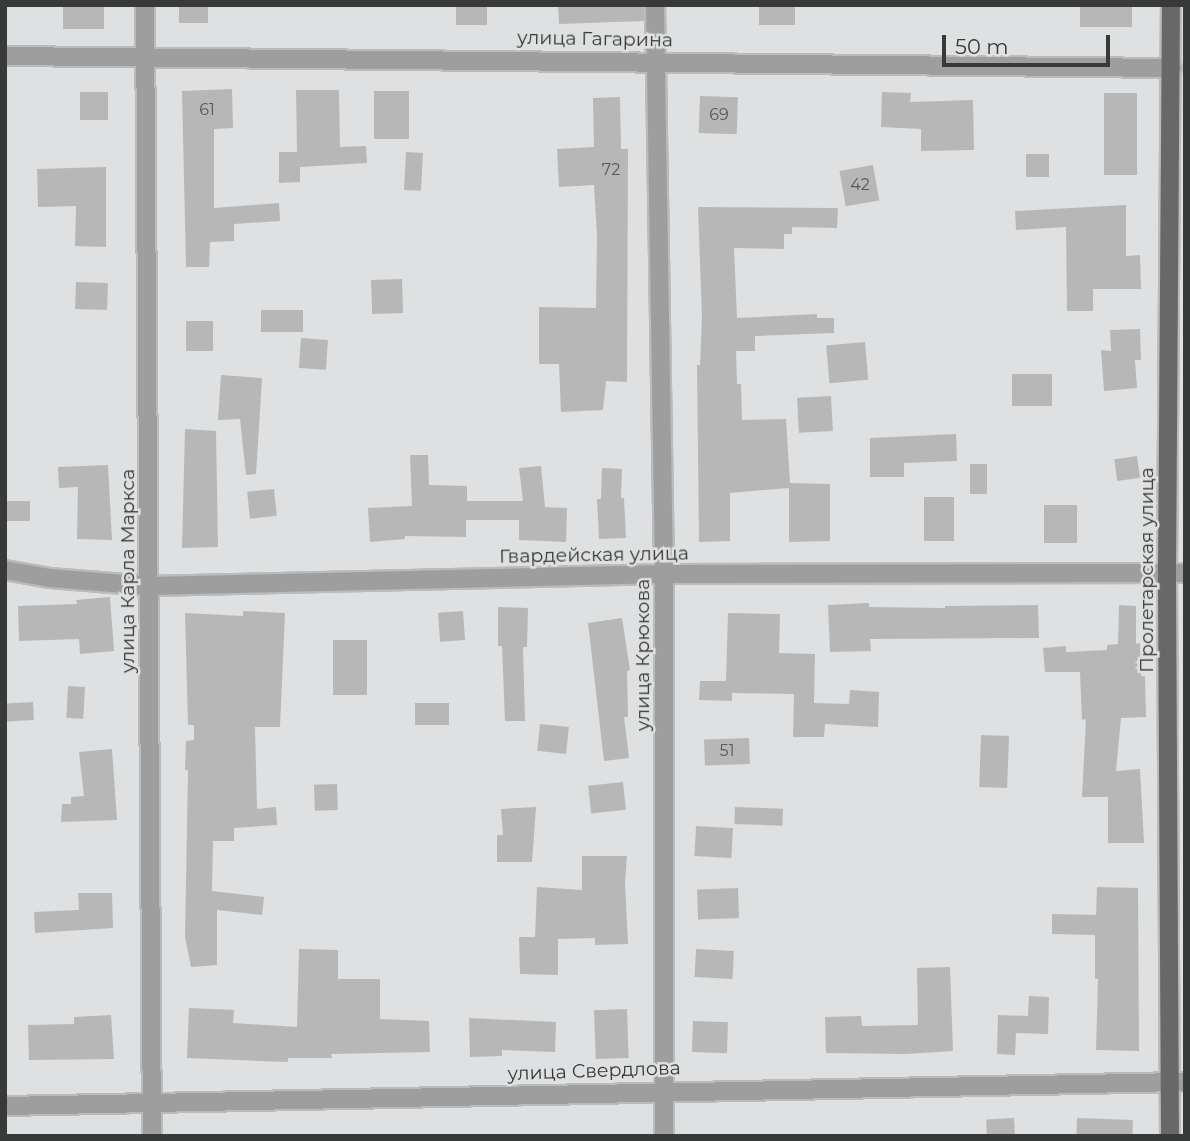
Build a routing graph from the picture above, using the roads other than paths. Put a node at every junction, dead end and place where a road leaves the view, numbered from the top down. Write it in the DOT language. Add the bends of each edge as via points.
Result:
graph roads {
  1 [pos="145,5"];
  2 [pos="655,5"];
  3 [pos="1171,5"];
  4 [pos="5,56"];
  5 [pos="146,56"];
  6 [pos="654,61"];
  7 [pos="1178,68"];
  8 [pos="5,570"];
  9 [pos="1176,573"];
  10 [pos="664,574"];
  11 [pos="149,586"];
  12 [pos="1177,1082"];
  13 [pos="665,1090"];
  14 [pos="152,1105"];
  15 [pos="5,1106"];
  16 [pos="152,1136"];
  17 [pos="664,1136"];
  18 [pos="1170,1136"];
  1 -- 5 [label="street, улица Карла Маркса"];
  2 -- 6 [label="street, улица Крюкова"];
  3 -- 7 [label="main road, Пролетарская улица"];
  4 -- 5 [label="street, улица Гагарина"];
  5 -- 6 [label="street, улица Гагарина"];
  5 -- 11 [label="street, улица Карла Маркса"];
  6 -- 7 [label="street, улица Гагарина"];
  6 -- 10 [label="street, улица Крюкова"];
  7 -- 9 [label="main road, Пролетарская улица"];
  8 -- 11 [label="street, Гвардейская улица"];
  9 -- 10 [label="street, Гвардейская улица"];
  9 -- 12 [label="main road, Пролетарская улица"];
  10 -- 11 [label="street, Гвардейская улица"];
  10 -- 13 [label="street, улица Крюкова"];
  11 -- 14 [label="street, улица Карла Маркса"];
  12 -- 13 [label="street, улица Свердлова"];
  12 -- 18 [label="main road, Пролетарская улица"];
  13 -- 14 [label="street, улица Свердлова"];
  13 -- 17 [label="street, улица Крюкова"];
  14 -- 15 [label="street, улица Свердлова"];
  14 -- 16 [label="street, улица Карла Маркса"];
}
